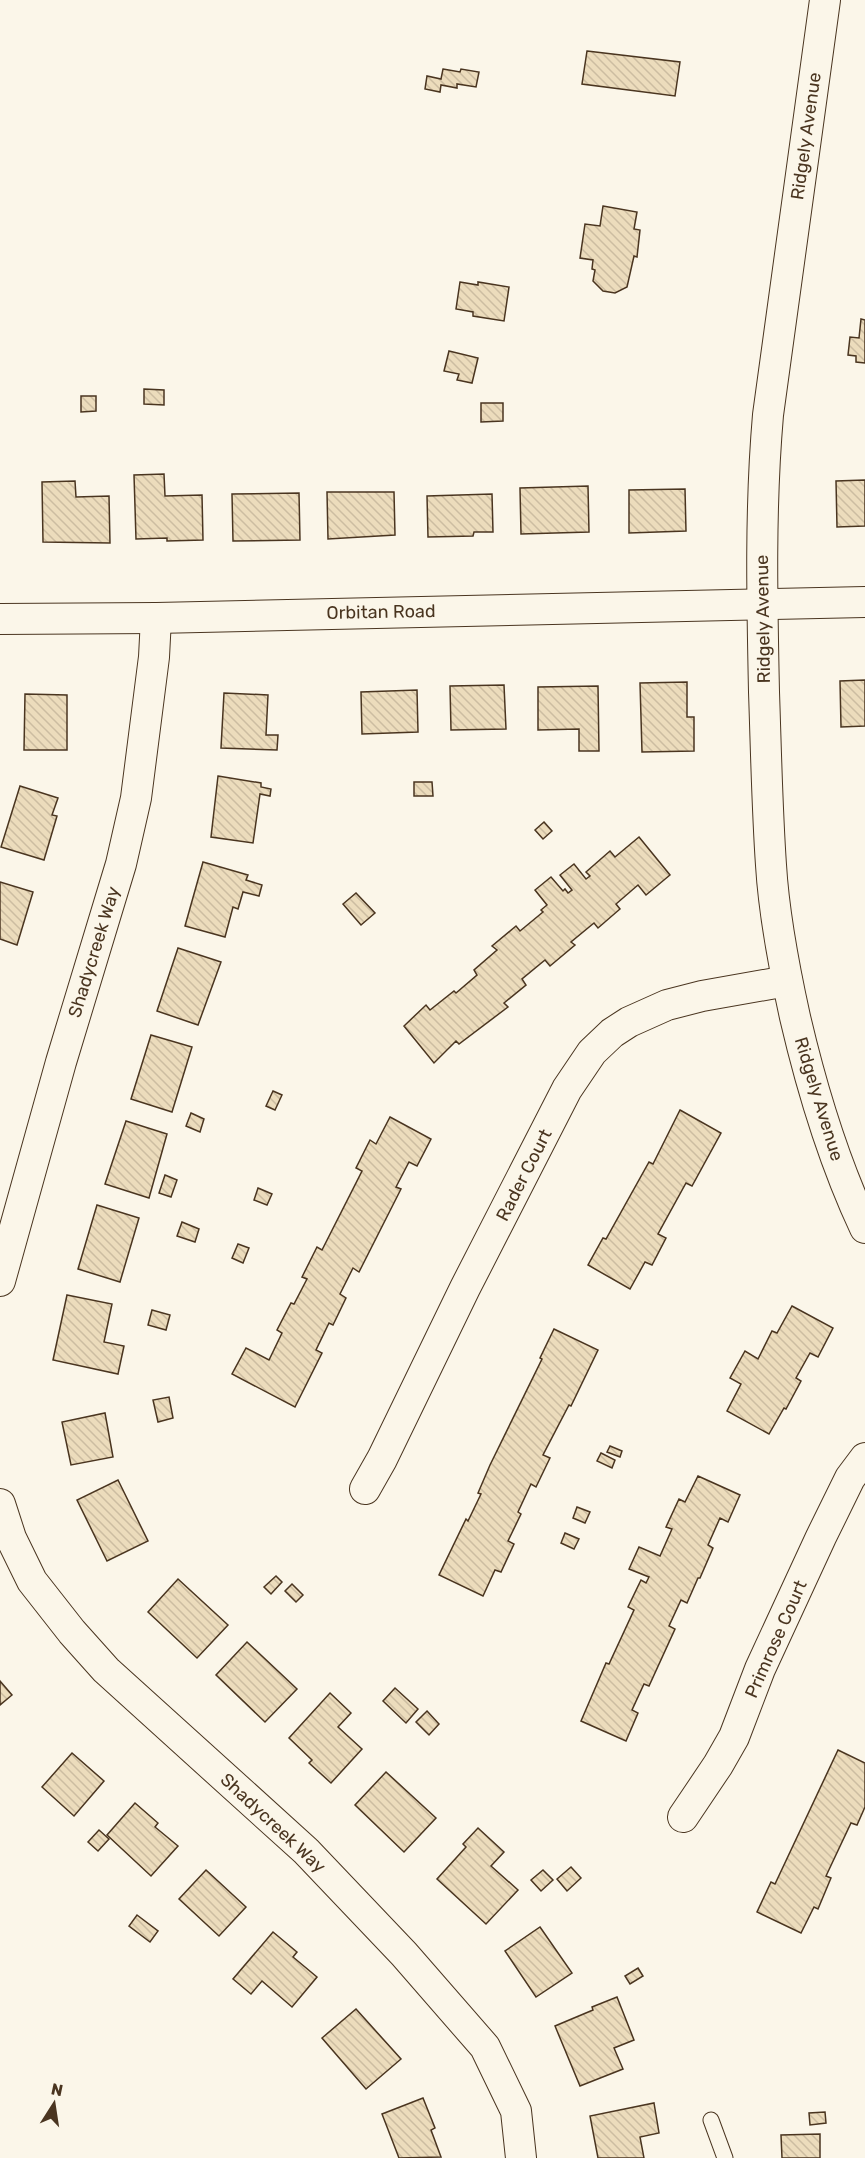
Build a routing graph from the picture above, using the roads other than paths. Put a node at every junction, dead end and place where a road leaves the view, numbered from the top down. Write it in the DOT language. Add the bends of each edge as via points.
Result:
graph roads {
  1 [pos="825,0"];
  2 [pos="865,602"];
  3 [pos="762,603"];
  4 [pos="156,618"];
  5 [pos="0,619"];
  6 [pos="787,981"];
  7 [pos="865,1228"];
  8 [pos="0,1281"];
  9 [pos="865,1458"];
  10 [pos="365,1489"];
  11 [pos="0,1504"];
  12 [pos="683,1817"];
  13 [pos="711,2120"];
  14 [pos="521,2158"];
  15 [pos="725,2158"];
  1 -- 3 [label="street, Ridgely Avenue" via="768,415 761,519"];
  2 -- 3 [label="street, Orbitan Road"];
  3 -- 4 [label="street, Orbitan Road"];
  3 -- 6 [label="street, Ridgely Avenue" via="771,866"];
  4 -- 5 [label="street, Orbitan Road"];
  4 -- 8 [label="street, Shadycreek Way" via="136,798 121,864"];
  6 -- 7 [label="street, Ridgely Avenue" via="827,1134"];
  6 -- 10 [label="street, Rader Court" via="667,1005 628,1022 592,1052 567,1089"];
  9 -- 12 [label="street, Primrose Court" via="850,1478 821,1537 760,1669 734,1737"];
  11 -- 14 [label="street, Shadycreek Way" via="32,1581 106,1670 306,1851 485,2046 516,2111"];
  13 -- 15 [label="lane"];
}
